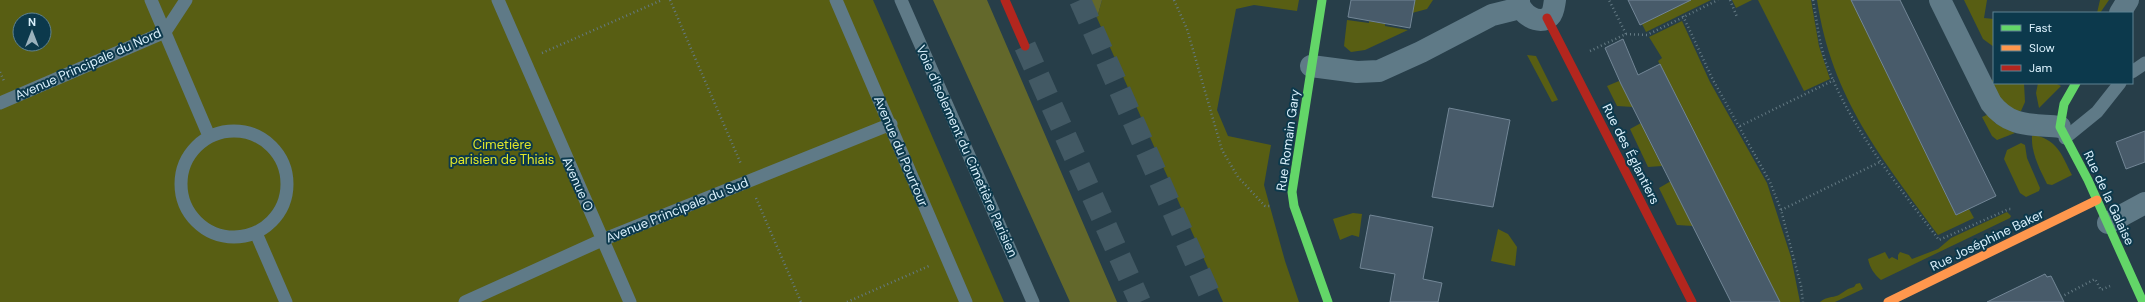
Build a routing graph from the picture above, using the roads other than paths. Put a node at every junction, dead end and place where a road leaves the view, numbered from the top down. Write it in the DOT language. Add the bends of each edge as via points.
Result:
graph roads {
  1 [pos="151,0"];
  2 [pos="186,0"];
  3 [pos="498,0"];
  4 [pos="836,0"];
  5 [pos="901,0"];
  6 [pos="1005,0"];
  7 [pos="1322,0"];
  8 [pos="1940,0"];
  9 [pos="2128,0"];
  10 [pos="1520,4"];
  11 [pos="1551,9"];
  12 [pos="2121,12"];
  13 [pos="164,32"];
  14 [pos="1025,46"];
  15 [pos="2145,63"];
  16 [pos="1311,66"];
  17 [pos="2133,71"];
  18 [pos="2075,84"];
  19 [pos="2119,84"];
  20 [pos="0,103"];
  21 [pos="891,124"];
  22 [pos="2063,133"];
  23 [pos="209,136"];
  24 [pos="2097,200"];
  25 [pos="2145,204"];
  26 [pos="2108,223"];
  27 [pos="256,233"];
  28 [pos="602,240"];
  29 [pos="286,302"];
  30 [pos="465,302"];
  31 [pos="630,302"];
  32 [pos="966,302"];
  33 [pos="1033,302"];
  34 [pos="1328,302"];
  35 [pos="1692,302"];
  36 [pos="1888,302"];
  37 [pos="2143,302"];
  1 -- 13 [label="lane"];
  2 -- 13 [label="lane, Avenue Principale du Nord"];
  3 -- 28 [label="lane, Avenue O"];
  4 -- 21 [label="lane, Avenue du Pourtour"];
  5 -- 33 [label="lane, Voie d'Isolement du Cimetière Parisien"];
  6 -- 14 [label="main road"];
  7 -- 16 [label="main road, Rue Romain Gary"];
  8 -- 22 [label="street" via="1999,114 2014,121"];
  9 -- 12 [label="street"];
  10 -- 11 [label="street" via="1528,16"];
  10 -- 16 [label="street" via="1492,15 1379,71 1357,72"];
  11 -- 35 [label="main road, Rue des Églantiers"];
  13 -- 20 [label="lane, Avenue Principale du Nord"];
  13 -- 23 [label="lane"];
  15 -- 17 [label="lane"];
  16 -- 34 [label="main road, Rue Romain Gary" via="1292,192 1294,206"];
  18 -- 22 [label="main road" via="2064,104"];
  19 -- 22 [label="lane" via="2097,112"];
  21 -- 28 [label="lane, Avenue Principale du Sud"];
  21 -- 32 [label="lane, Avenue du Pourtour"];
  22 -- 24 [label="main road, Rue de la Galaise"];
  23 -- 27 [label="lane" via="193,149 184,165 180,182 182,200 190,216 204,229 220,236 232,237"];
  23 -- 27 [label="lane" via="242,131 259,137 273,147 282,161 287,177 286,194 280,210 270,224"];
  24 -- 26 [label="main road, Rue de la Galaise"];
  24 -- 36 [label="main road, Rue Joséphine Baker"];
  25 -- 26 [label="street"];
  26 -- 37 [label="main road, Rue de la Galaise"];
  27 -- 29 [label="lane"];
  28 -- 30 [label="lane, Avenue Principale du Sud"];
  28 -- 31 [label="lane, Avenue O"];
}
